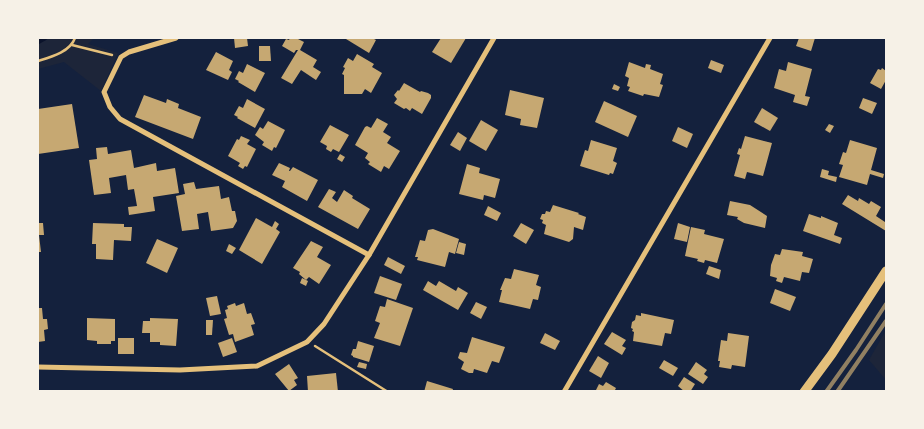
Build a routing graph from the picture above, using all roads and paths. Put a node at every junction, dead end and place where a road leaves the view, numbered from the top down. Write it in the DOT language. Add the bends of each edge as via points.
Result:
graph roads {
  1 [pos="75,38"];
  2 [pos="176,38"];
  3 [pos="494,38"];
  4 [pos="770,38"];
  5 [pos="72,45"];
  6 [pos="121,57"];
  7 [pos="38,60"];
  8 [pos="368,255"];
  9 [pos="886,271"];
  10 [pos="308,342"];
  11 [pos="38,367"];
  12 [pos="388,392"];
  13 [pos="564,392"];
  14 [pos="804,392"];
  1 -- 5 [label="path"];
  2 -- 6 [label="street"];
  3 -- 8 [label="street"];
  4 -- 13 [label="street"];
  5 -- 6 [label="path"];
  5 -- 7 [label="path"];
  6 -- 8 [label="street" via="104,92 120,119"];
  8 -- 10 [label="street" via="324,324"];
  9 -- 14 [label="main road"];
  10 -- 11 [label="street" via="257,366 180,370"];
  10 -- 12 [label="path"];
}
